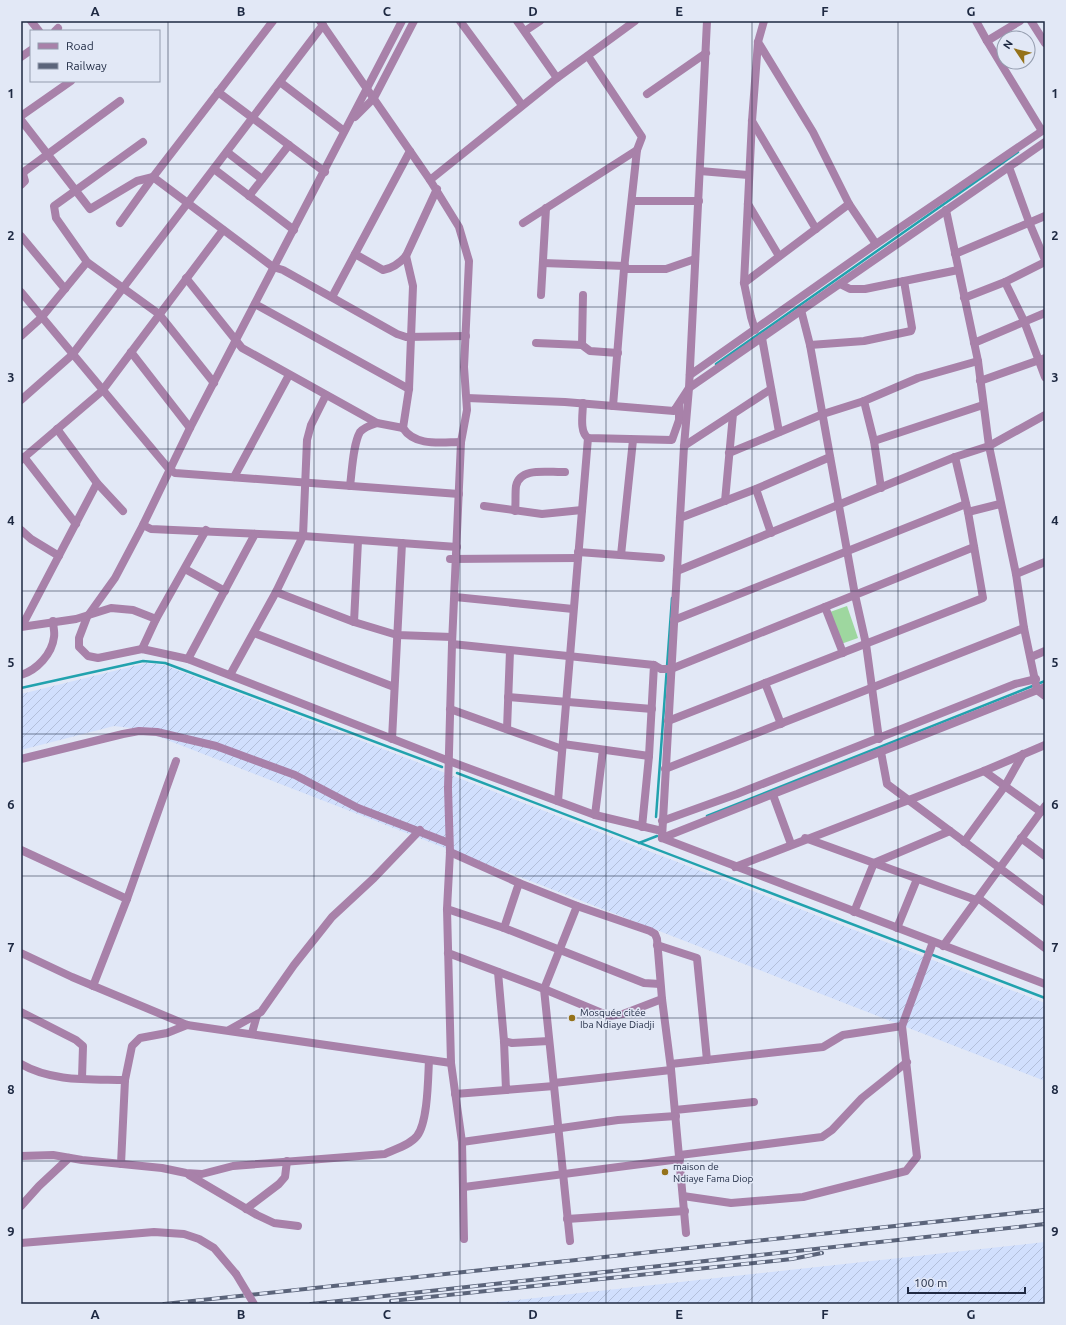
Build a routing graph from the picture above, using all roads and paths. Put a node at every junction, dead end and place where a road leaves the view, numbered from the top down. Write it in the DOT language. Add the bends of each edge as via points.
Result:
graph roads {
  1 [pos="31,21"];
  2 [pos="273,21"];
  3 [pos="414,21"];
  4 [pos="460,21"];
  5 [pos="517,21"];
  6 [pos="540,21"];
  7 [pos="707,21"];
  8 [pos="764,21"];
  9 [pos="976,21"];
  10 [pos="1020,21"];
  11 [pos="1031,21"];
  12 [pos="401,22"];
  13 [pos="630,22"];
  14 [pos="322,23"];
  15 [pos="38,30"];
  16 [pos="525,31"];
  17 [pos="987,41"];
  18 [pos="758,42"];
  19 [pos="1045,43"];
  20 [pos="30,51"];
  21 [pos="706,53"];
  22 [pos="588,56"];
  23 [pos="21,57"];
  24 [pos="557,78"];
  25 [pos="70,82"];
  26 [pos="280,82"];
  27 [pos="367,88"];
  28 [pos="218,92"];
  29 [pos="647,94"];
  30 [pos="374,98"];
  31 [pos="120,101"];
  32 [pos="522,105"];
  33 [pos="21,116"];
  34 [pos="253,118"];
  35 [pos="21,120"];
  36 [pos="752,121"];
  37 [pos="346,128"];
  38 [pos="1044,130"];
  39 [pos="1039,141"];
  40 [pos="143,142"];
  41 [pos="288,144"];
  42 [pos="637,150"];
  43 [pos="410,151"];
  44 [pos="227,152"];
  45 [pos="47,153"];
  46 [pos="1004,165"];
  47 [pos="214,169"];
  48 [pos="700,171"];
  49 [pos="325,172"];
  50 [pos="748,175"];
  51 [pos="153,177"];
  52 [pos="262,179"];
  53 [pos="430,180"];
  54 [pos="21,185"];
  55 [pos="437,189"];
  56 [pos="75,190"];
  57 [pos="249,196"];
  58 [pos="632,201"];
  59 [pos="699,201"];
  60 [pos="188,203"];
  61 [pos="747,204"];
  62 [pos="849,204"];
  63 [pos="945,205"];
  64 [pos="546,208"];
  65 [pos="930,214"];
  66 [pos="1045,216"];
  67 [pos="1029,222"];
  68 [pos="120,223"];
  69 [pos="523,223"];
  70 [pos="816,228"];
  71 [pos="909,229"];
  72 [pos="223,230"];
  73 [pos="294,230"];
  74 [pos="21,236"];
  75 [pos="876,244"];
  76 [pos="355,254"];
  77 [pos="955,254"];
  78 [pos="406,256"];
  79 [pos="779,256"];
  80 [pos="695,259"];
  81 [pos="1045,261"];
  82 [pos="87,262"];
  83 [pos="543,263"];
  84 [pos="273,267"];
  85 [pos="625,268"];
  86 [pos="851,269"];
  87 [pos="958,270"];
  88 [pos="186,278"];
  89 [pos="904,281"];
  90 [pos="1005,282"];
  91 [pos="744,283"];
  92 [pos="840,284"];
  93 [pos="123,287"];
  94 [pos="65,289"];
  95 [pos="21,292"];
  96 [pos="541,295"];
  97 [pos="583,295"];
  98 [pos="332,297"];
  99 [pos="964,298"];
  100 [pos="255,304"];
  101 [pos="801,310"];
  102 [pos="1045,313"];
  103 [pos="159,314"];
  104 [pos="42,318"];
  105 [pos="1024,321"];
  106 [pos="755,330"];
  107 [pos="21,336"];
  108 [pos="466,336"];
  109 [pos="411,337"];
  110 [pos="762,338"];
  111 [pos="236,340"];
  112 [pos="536,343"];
  113 [pos="974,343"];
  114 [pos="582,345"];
  115 [pos="810,345"];
  116 [pos="131,352"];
  117 [pos="618,353"];
  118 [pos="72,355"];
  119 [pos="1042,360"];
  120 [pos="978,361"];
  121 [pos="289,375"];
  122 [pos="690,375"];
  123 [pos="1045,377"];
  124 [pos="980,381"];
  125 [pos="214,383"];
  126 [pos="689,388"];
  127 [pos="409,389"];
  128 [pos="771,389"];
  129 [pos="102,391"];
  130 [pos="326,395"];
  131 [pos="467,398"];
  132 [pos="21,400"];
  133 [pos="864,401"];
  134 [pos="583,403"];
  135 [pos="679,405"];
  136 [pos="983,405"];
  137 [pos="614,406"];
  138 [pos="733,414"];
  139 [pos="823,414"];
  140 [pos="1045,415"];
  141 [pos="377,423"];
  142 [pos="190,428"];
  143 [pos="403,428"];
  144 [pos="56,429"];
  145 [pos="779,432"];
  146 [pos="588,438"];
  147 [pos="633,440"];
  148 [pos="874,441"];
  149 [pos="461,442"];
  150 [pos="684,446"];
  151 [pos="989,446"];
  152 [pos="729,453"];
  153 [pos="830,457"];
  154 [pos="955,457"];
  155 [pos="22,458"];
  156 [pos="169,470"];
  157 [pos="565,472"];
  158 [pos="234,477"];
  159 [pos="97,483"];
  160 [pos="306,483"];
  161 [pos="350,486"];
  162 [pos="882,488"];
  163 [pos="756,489"];
  164 [pos="459,494"];
  165 [pos="725,501"];
  166 [pos="1000,504"];
  167 [pos="484,506"];
  168 [pos="840,506"];
  169 [pos="967,508"];
  170 [pos="582,510"];
  171 [pos="123,511"];
  172 [pos="515,511"];
  173 [pos="680,518"];
  174 [pos="76,524"];
  175 [pos="143,525"];
  176 [pos="21,530"];
  177 [pos="206,530"];
  178 [pos="772,533"];
  179 [pos="255,534"];
  180 [pos="303,536"];
  181 [pos="358,541"];
  182 [pos="402,543"];
  183 [pos="457,547"];
  184 [pos="974,547"];
  185 [pos="848,551"];
  186 [pos="578,555"];
  187 [pos="621,555"];
  188 [pos="59,556"];
  189 [pos="661,558"];
  190 [pos="454,559"];
  191 [pos="1045,562"];
  192 [pos="185,569"];
  193 [pos="677,571"];
  194 [pos="1016,574"];
  195 [pos="225,590"];
  196 [pos="276,592"];
  197 [pos="855,595"];
  198 [pos="455,597"];
  199 [pos="825,607"];
  200 [pos="573,609"];
  201 [pos="87,617"];
  202 [pos="156,619"];
  203 [pos="674,620"];
  204 [pos="53,621"];
  205 [pos="354,622"];
  206 [pos="22,626"];
  207 [pos="1024,628"];
  208 [pos="254,633"];
  209 [pos="397,635"];
  210 [pos="452,641"];
  211 [pos="866,644"];
  212 [pos="142,649"];
  213 [pos="510,651"];
  214 [pos="1045,651"];
  215 [pos="843,653"];
  216 [pos="570,656"];
  217 [pos="1031,656"];
  218 [pos="188,659"];
  219 [pos="663,668"];
  220 [pos="21,675"];
  221 [pos="230,675"];
  222 [pos="1036,679"];
  223 [pos="765,683"];
  224 [pos="873,687"];
  225 [pos="394,688"];
  226 [pos="1041,688"];
  227 [pos="1045,696"];
  228 [pos="508,697"];
  229 [pos="566,702"];
  230 [pos="450,709"];
  231 [pos="652,710"];
  232 [pos="668,721"];
  233 [pos="781,724"];
  234 [pos="507,729"];
  235 [pos="392,739"];
  236 [pos="879,739"];
  237 [pos="1045,745"];
  238 [pos="563,746"];
  239 [pos="602,750"];
  240 [pos="881,752"];
  241 [pos="1023,754"];
  242 [pos="649,756"];
  243 [pos="21,758"];
  244 [pos="176,761"];
  245 [pos="449,761"];
  246 [pos="665,769"];
  247 [pos="984,770"];
  248 [pos="1005,786"];
  249 [pos="773,795"];
  250 [pos="908,800"];
  251 [pos="558,801"];
  252 [pos="1043,809"];
  253 [pos="595,815"];
  254 [pos="662,822"];
  255 [pos="642,827"];
  256 [pos="420,830"];
  257 [pos="950,831"];
  258 [pos="662,834"];
  259 [pos="806,838"];
  260 [pos="1022,838"];
  261 [pos="964,842"];
  262 [pos="791,844"];
  263 [pos="449,848"];
  264 [pos="21,850"];
  265 [pos="1045,856"];
  266 [pos="874,863"];
  267 [pos="735,867"];
  268 [pos="1000,868"];
  269 [pos="917,879"];
  270 [pos="519,883"];
  271 [pos="127,899"];
  272 [pos="977,899"];
  273 [pos="1045,902"];
  274 [pos="577,906"];
  275 [pos="447,909"];
  276 [pos="854,912"];
  277 [pos="504,928"];
  278 [pos="897,928"];
  279 [pos="933,944"];
  280 [pos="657,945"];
  281 [pos="943,946"];
  282 [pos="1045,948"];
  283 [pos="560,950"];
  284 [pos="21,953"];
  285 [pos="448,953"];
  286 [pos="498,972"];
  287 [pos="660,984"];
  288 [pos="1045,984"];
  289 [pos="93,986"];
  290 [pos="544,989"];
  291 [pos="662,999"];
  292 [pos="21,1012"];
  293 [pos="257,1015"];
  294 [pos="187,1025"];
  295 [pos="902,1026"];
  296 [pos="229,1030"];
  297 [pos="252,1033"];
  298 [pos="504,1041"];
  299 [pos="549,1041"];
  300 [pos="430,1060"];
  301 [pos="707,1060"];
  302 [pos="907,1062"];
  303 [pos="451,1063"];
  304 [pos="21,1064"];
  305 [pos="671,1067"];
  306 [pos="82,1078"];
  307 [pos="125,1080"];
  308 [pos="554,1085"];
  309 [pos="506,1090"];
  310 [pos="455,1094"];
  311 [pos="754,1102"];
  312 [pos="675,1113"];
  313 [pos="558,1128"];
  314 [pos="462,1142"];
  315 [pos="21,1156"];
  316 [pos="680,1157"];
  317 [pos="69,1158"];
  318 [pos="287,1161"];
  319 [pos="121,1164"];
  320 [pos="186,1173"];
  321 [pos="564,1173"];
  322 [pos="464,1187"];
  323 [pos="683,1196"];
  324 [pos="21,1206"];
  325 [pos="246,1209"];
  326 [pos="685,1211"];
  327 [pos="567,1220"];
  328 [pos="298,1226"];
  329 [pos="686,1233"];
  330 [pos="464,1239"];
  331 [pos="570,1241"];
  332 [pos="21,1243"];
  333 [pos="254,1304"];
  1 -- 15 [label="street"];
  2 -- 28 [label="street"];
  3 -- 30 [label="street"];
  4 -- 32 [label="street"];
  5 -- 16 [label="street"];
  6 -- 16 [label="street"];
  7 -- 21 [label="street"];
  8 -- 18 [label="street"];
  9 -- 17 [label="street"];
  10 -- 17 [label="street"];
  11 -- 19 [label="street"];
  12 -- 27 [label="street"];
  13 -- 22 [label="street"];
  14 -- 26 [label="street"];
  14 -- 27 [label="street"];
  16 -- 24 [label="street"];
  17 -- 38 [label="street"];
  18 -- 36 [label="street"];
  18 -- 62 [label="street" via="813,132"];
  20 -- 23 [label="street"];
  21 -- 29 [label="street"];
  21 -- 48 [label="street"];
  22 -- 24 [label="street"];
  22 -- 42 [label="street" via="642,137"];
  24 -- 32 [label="street"];
  25 -- 33 [label="street"];
  26 -- 34 [label="street"];
  26 -- 37 [label="street"];
  27 -- 30 [label="street"];
  27 -- 37 [label="street"];
  28 -- 34 [label="street"];
  28 -- 51 [label="street"];
  30 -- 37 [label="street"];
  30 -- 43 [label="street"];
  31 -- 45 [label="street"];
  32 -- 53 [label="street"];
  34 -- 41 [label="street"];
  34 -- 44 [label="street"];
  35 -- 45 [label="street"];
  36 -- 50 [label="street"];
  36 -- 70 [label="street"];
  37 -- 49 [label="street"];
  38 -- 39 [label="street"];
  39 -- 46 [label="street"];
  39 -- 46 [label="street"];
  40 -- 56 [label="street"];
  41 -- 49 [label="street"];
  41 -- 52 [label="street"];
  42 -- 58 [label="street"];
  42 -- 64 [label="street"];
  43 -- 53 [label="street"];
  43 -- 76 [label="street"];
  44 -- 47 [label="street"];
  44 -- 52 [label="street"];
  45 -- 54 [label="street" via="25,171 23,174 26,181"];
  45 -- 56 [label="street"];
  46 -- 63 [label="street"];
  46 -- 63 [label="street"];
  46 -- 67 [label="street"];
  47 -- 57 [label="street"];
  47 -- 60 [label="street"];
  48 -- 50 [label="street"];
  48 -- 59 [label="street"];
  49 -- 73 [label="street"];
  50 -- 61 [label="street"];
  51 -- 56 [label="street" via="137,181 90,209"];
  51 -- 60 [label="street"];
  51 -- 68 [label="street"];
  52 -- 57 [label="street"];
  53 -- 55 [label="street"];
  55 -- 78 [label="street"];
  55 -- 108 [label="street" via="459,227 469,261"];
  56 -- 82 [label="street" via="54,206 54,212"];
  57 -- 73 [label="street"];
  58 -- 59 [label="street"];
  58 -- 85 [label="street"];
  59 -- 80 [label="street"];
  60 -- 72 [label="street"];
  60 -- 93 [label="street"];
  61 -- 79 [label="street"];
  61 -- 91 [label="street"];
  62 -- 70 [label="street"];
  62 -- 75 [label="street"];
  63 -- 65 [label="street"];
  63 -- 65 [label="street"];
  63 -- 77 [label="street"];
  64 -- 69 [label="street"];
  64 -- 83 [label="street"];
  65 -- 71 [label="street"];
  65 -- 71 [label="street"];
  66 -- 67 [label="street"];
  67 -- 77 [label="street"];
  67 -- 81 [label="street"];
  70 -- 79 [label="street"];
  71 -- 75 [label="street"];
  71 -- 86 [label="street"];
  72 -- 84 [label="street"];
  72 -- 88 [label="street"];
  73 -- 84 [label="street"];
  74 -- 94 [label="street"];
  75 -- 86 [label="street"];
  76 -- 78 [label="street" via="383,270 392,268"];
  76 -- 98 [label="street"];
  77 -- 87 [label="street"];
  78 -- 109 [label="street" via="413,286"];
  79 -- 91 [label="street"];
  80 -- 85 [label="street" via="666,268"];
  80 -- 122 [label="street"];
  81 -- 90 [label="street"];
  82 -- 93 [label="street"];
  82 -- 94 [label="street"];
  83 -- 85 [label="street"];
  83 -- 96 [label="street"];
  84 -- 98 [label="street"];
  84 -- 100 [label="street"];
  85 -- 117 [label="street"];
  86 -- 92 [label="street"];
  86 -- 106 [label="street"];
  87 -- 89 [label="street"];
  87 -- 99 [label="street"];
  88 -- 103 [label="street"];
  88 -- 111 [label="street"];
  89 -- 92 [label="street" via="857,290"];
  89 -- 115 [label="street" via="911,331 864,341"];
  90 -- 99 [label="street"];
  90 -- 105 [label="street"];
  91 -- 106 [label="street"];
  92 -- 101 [label="street"];
  93 -- 103 [label="street"];
  93 -- 118 [label="street"];
  94 -- 104 [label="street"];
  95 -- 104 [label="street"];
  97 -- 114 [label="street"];
  98 -- 109 [label="street" via="397,334"];
  99 -- 113 [label="street"];
  100 -- 111 [label="street"];
  100 -- 127 [label="street"];
  101 -- 110 [label="street"];
  101 -- 115 [label="street"];
  102 -- 105 [label="street"];
  103 -- 116 [label="street"];
  103 -- 125 [label="street"];
  104 -- 107 [label="street"];
  104 -- 118 [label="street"];
  105 -- 113 [label="street"];
  105 -- 119 [label="street"];
  106 -- 122 [label="street"];
  108 -- 109 [label="street"];
  108 -- 131 [label="street" via="464,367"];
  109 -- 127 [label="street"];
  110 -- 126 [label="street"];
  110 -- 128 [label="street"];
  111 -- 121 [label="street" via="242,348"];
  111 -- 125 [label="street"];
  112 -- 114 [label="street"];
  113 -- 120 [label="street"];
  114 -- 117 [label="street" via="590,352"];
  115 -- 139 [label="street"];
  116 -- 129 [label="street"];
  116 -- 142 [label="street"];
  117 -- 137 [label="street"];
  118 -- 129 [label="street"];
  118 -- 132 [label="street"];
  119 -- 123 [label="street"];
  119 -- 124 [label="street"];
  120 -- 124 [label="street"];
  120 -- 133 [label="street" via="918,378"];
  121 -- 130 [label="street"];
  121 -- 158 [label="street"];
  122 -- 126 [label="street"];
  124 -- 136 [label="street"];
  125 -- 142 [label="street"];
  126 -- 135 [label="street"];
  126 -- 150 [label="street"];
  127 -- 143 [label="street"];
  128 -- 138 [label="street"];
  128 -- 145 [label="street"];
  129 -- 144 [label="street"];
  129 -- 156 [label="street"];
  130 -- 141 [label="street"];
  130 -- 160 [label="street" via="311,425 307,440"];
  131 -- 134 [label="street"];
  131 -- 149 [label="street"];
  133 -- 139 [label="street"];
  133 -- 148 [label="street"];
  134 -- 137 [label="street"];
  134 -- 146 [label="street" via="582,430"];
  135 -- 137 [label="street" via="674,411"];
  135 -- 147 [label="street" via="679,420 672,440"];
  136 -- 148 [label="street"];
  136 -- 151 [label="street"];
  138 -- 150 [label="street"];
  138 -- 152 [label="street"];
  139 -- 145 [label="street"];
  139 -- 153 [label="street"];
  140 -- 151 [label="street"];
  141 -- 143 [label="street"];
  141 -- 161 [label="street" via="361,431 356,442"];
  142 -- 156 [label="street"];
  143 -- 149 [label="street" via="415,440"];
  144 -- 155 [label="street"];
  144 -- 159 [label="street"];
  145 -- 152 [label="street"];
  146 -- 147 [label="street"];
  146 -- 170 [label="street"];
  147 -- 187 [label="street"];
  148 -- 162 [label="street"];
  149 -- 164 [label="street"];
  150 -- 173 [label="street"];
  151 -- 154 [label="street"];
  151 -- 166 [label="street"];
  152 -- 165 [label="street"];
  153 -- 163 [label="street"];
  153 -- 168 [label="street"];
  154 -- 162 [label="street"];
  154 -- 169 [label="street"];
  155 -- 174 [label="street"];
  156 -- 158 [label="street" via="175,473"];
  156 -- 175 [label="street"];
  157 -- 172 [label="street" via="526,473 520,477 516,485"];
  158 -- 160 [label="street"];
  159 -- 171 [label="street"];
  159 -- 174 [label="street"];
  160 -- 161 [label="street"];
  160 -- 180 [label="street"];
  161 -- 164 [label="street"];
  162 -- 168 [label="street"];
  163 -- 165 [label="street"];
  163 -- 178 [label="street"];
  164 -- 183 [label="street"];
  165 -- 173 [label="street"];
  166 -- 169 [label="street"];
  166 -- 194 [label="street"];
  167 -- 172 [label="street"];
  168 -- 178 [label="street"];
  168 -- 185 [label="street"];
  169 -- 184 [label="street"];
  169 -- 185 [label="street"];
  170 -- 172 [label="street" via="542,514"];
  170 -- 186 [label="street"];
  173 -- 193 [label="street"];
  174 -- 188 [label="street"];
  175 -- 177 [label="street" via="151,529"];
  175 -- 201 [label="street" via="115,578"];
  176 -- 188 [label="street"];
  177 -- 179 [label="street"];
  177 -- 192 [label="street"];
  178 -- 193 [label="street"];
  179 -- 180 [label="street"];
  179 -- 195 [label="street"];
  180 -- 181 [label="street"];
  180 -- 196 [label="street"];
  181 -- 182 [label="street"];
  181 -- 205 [label="street"];
  182 -- 183 [label="street"];
  182 -- 209 [label="street"];
  183 -- 190 [label="street"];
  184 -- 197 [label="street"];
  184 -- 211 [label="street" via="983,598"];
  185 -- 197 [label="street"];
  185 -- 203 [label="street"];
  186 -- 187 [label="street"];
  186 -- 190 [label="street"];
  186 -- 200 [label="street"];
  187 -- 189 [label="street"];
  188 -- 206 [label="street"];
  190 -- 198 [label="street"];
  191 -- 194 [label="street"];
  192 -- 195 [label="street"];
  192 -- 202 [label="street"];
  193 -- 203 [label="street"];
  194 -- 207 [label="street"];
  195 -- 218 [label="street"];
  196 -- 205 [label="street"];
  196 -- 208 [label="street"];
  197 -- 199 [label="street"];
  197 -- 211 [label="street"];
  198 -- 200 [label="street"];
  198 -- 210 [label="street"];
  199 -- 215 [label="street"];
  199 -- 219 [label="street"];
  200 -- 216 [label="street"];
  201 -- 202 [label="street" via="111,608 133,610"];
  201 -- 204 [label="street"];
  201 -- 212 [label="street" via="79,638 79,647 88,656 98,658"];
  202 -- 212 [label="street"];
  203 -- 219 [label="street"];
  204 -- 206 [label="street"];
  204 -- 220 [label="street" via="54,637 47,655 29,673"];
  205 -- 209 [label="street"];
  207 -- 217 [label="street"];
  207 -- 224 [label="street"];
  208 -- 221 [label="street"];
  208 -- 225 [label="street"];
  209 -- 210 [label="street"];
  209 -- 225 [label="street"];
  210 -- 213 [label="street"];
  210 -- 230 [label="street"];
  211 -- 215 [label="street"];
  211 -- 224 [label="street"];
  212 -- 218 [label="street"];
  213 -- 216 [label="street"];
  213 -- 228 [label="street"];
  214 -- 217 [label="street"];
  215 -- 223 [label="street"];
  216 -- 219 [label="street"];
  216 -- 229 [label="street"];
  217 -- 222 [label="street"];
  218 -- 221 [label="street"];
  219 -- 231 [label="street"];
  219 -- 232 [label="street"];
  221 -- 235 [label="street"];
  222 -- 226 [label="street"];
  222 -- 236 [label="street" via="1015,684"];
  223 -- 232 [label="street"];
  223 -- 233 [label="street"];
  224 -- 233 [label="street"];
  224 -- 236 [label="street"];
  225 -- 235 [label="street"];
  226 -- 227 [label="street"];
  226 -- 240 [label="street"];
  228 -- 229 [label="street"];
  228 -- 234 [label="street"];
  229 -- 231 [label="street"];
  229 -- 238 [label="street"];
  230 -- 234 [label="street"];
  230 -- 245 [label="street"];
  231 -- 242 [label="street"];
  232 -- 246 [label="street"];
  233 -- 246 [label="street"];
  234 -- 238 [label="street"];
  235 -- 245 [label="street"];
  236 -- 254 [label="street"];
  237 -- 241 [label="street"];
  238 -- 239 [label="street"];
  238 -- 251 [label="street"];
  239 -- 242 [label="street"];
  239 -- 253 [label="street"];
  240 -- 249 [label="street"];
  240 -- 250 [label="street" via="887,784"];
  241 -- 247 [label="street"];
  241 -- 248 [label="street"];
  242 -- 255 [label="street"];
  243 -- 256 [label="street" via="123,734 139,731 157,732 216,746 295,775 358,808"];
  244 -- 271 [label="street"];
  245 -- 251 [label="street"];
  245 -- 263 [label="street"];
  246 -- 254 [label="street"];
  247 -- 248 [label="street"];
  247 -- 250 [label="street"];
  248 -- 252 [label="street"];
  248 -- 261 [label="street"];
  249 -- 258 [label="street"];
  249 -- 262 [label="street"];
  250 -- 257 [label="street"];
  250 -- 259 [label="street"];
  251 -- 253 [label="street"];
  252 -- 260 [label="street"];
  253 -- 255 [label="street"];
  254 -- 258 [label="street"];
  255 -- 258 [label="street"];
  256 -- 263 [label="street"];
  256 -- 293 [label="street" via="332,917"];
  257 -- 261 [label="street"];
  257 -- 266 [label="street"];
  258 -- 267 [label="street"];
  259 -- 262 [label="street"];
  259 -- 266 [label="street"];
  260 -- 265 [label="street"];
  260 -- 268 [label="street"];
  261 -- 268 [label="street"];
  262 -- 267 [label="street"];
  263 -- 270 [label="street"];
  263 -- 275 [label="street"];
  264 -- 271 [label="street"];
  266 -- 269 [label="street"];
  266 -- 276 [label="street"];
  267 -- 276 [label="street"];
  268 -- 272 [label="street"];
  268 -- 273 [label="street"];
  269 -- 272 [label="street"];
  269 -- 278 [label="street"];
  270 -- 274 [label="street"];
  270 -- 277 [label="street"];
  271 -- 289 [label="street"];
  272 -- 281 [label="street"];
  272 -- 282 [label="street"];
  274 -- 280 [label="street" via="650,931 655,934"];
  274 -- 283 [label="street"];
  275 -- 277 [label="street"];
  275 -- 285 [label="street"];
  276 -- 278 [label="street"];
  277 -- 283 [label="street"];
  278 -- 279 [label="street"];
  279 -- 281 [label="street"];
  279 -- 295 [label="street"];
  280 -- 287 [label="street"];
  280 -- 301 [label="street" via="697,958"];
  281 -- 288 [label="street"];
  283 -- 287 [label="street" via="644,983"];
  283 -- 290 [label="street"];
  284 -- 289 [label="street"];
  285 -- 286 [label="street"];
  285 -- 303 [label="street"];
  286 -- 290 [label="street"];
  286 -- 298 [label="street"];
  287 -- 291 [label="street"];
  289 -- 294 [label="street"];
  290 -- 291 [label="street" via="609,1016 623,1014"];
  290 -- 299 [label="street"];
  291 -- 305 [label="street"];
  292 -- 306 [label="street" via="83,1046"];
  293 -- 296 [label="street"];
  293 -- 297 [label="street"];
  294 -- 296 [label="street"];
  294 -- 307 [label="street" via="140,1038 132,1046"];
  295 -- 301 [label="street" via="843,1035 823,1047"];
  295 -- 302 [label="street"];
  296 -- 297 [label="street"];
  297 -- 300 [label="street"];
  298 -- 299 [label="street"];
  298 -- 309 [label="street"];
  299 -- 308 [label="street"];
  300 -- 303 [label="street"];
  300 -- 318 [label="street" via="425,1114 417,1136 406,1145 385,1154"];
  301 -- 305 [label="street"];
  302 -- 316 [label="street" via="862,1098 822,1137"];
  302 -- 323 [label="street" via="917,1157 906,1171 803,1197 731,1203"];
  303 -- 310 [label="street"];
  304 -- 306 [label="street" via="62,1078"];
  305 -- 308 [label="street"];
  305 -- 312 [label="street"];
  306 -- 307 [label="street"];
  307 -- 319 [label="street"];
  308 -- 309 [label="street"];
  308 -- 313 [label="street"];
  309 -- 310 [label="street"];
  310 -- 314 [label="street"];
  311 -- 312 [label="street"];
  312 -- 313 [label="street"];
  312 -- 316 [label="street"];
  313 -- 314 [label="street"];
  313 -- 321 [label="street"];
  314 -- 322 [label="street"];
  315 -- 317 [label="street" via="53,1155"];
  316 -- 321 [label="street"];
  316 -- 323 [label="street"];
  317 -- 319 [label="street"];
  317 -- 324 [label="street"];
  318 -- 320 [label="street" via="233,1166 202,1174"];
  318 -- 325 [label="street" via="285,1177"];
  319 -- 320 [label="street"];
  320 -- 325 [label="street"];
  321 -- 322 [label="street"];
  321 -- 327 [label="street"];
  322 -- 330 [label="street"];
  323 -- 326 [label="street"];
  325 -- 328 [label="street" via="274,1223"];
  326 -- 327 [label="street"];
  326 -- 329 [label="street"];
  327 -- 331 [label="street"];
  332 -- 333 [label="street, bridge" via="170,1232 199,1239 214,1248 236,1274"];
}
